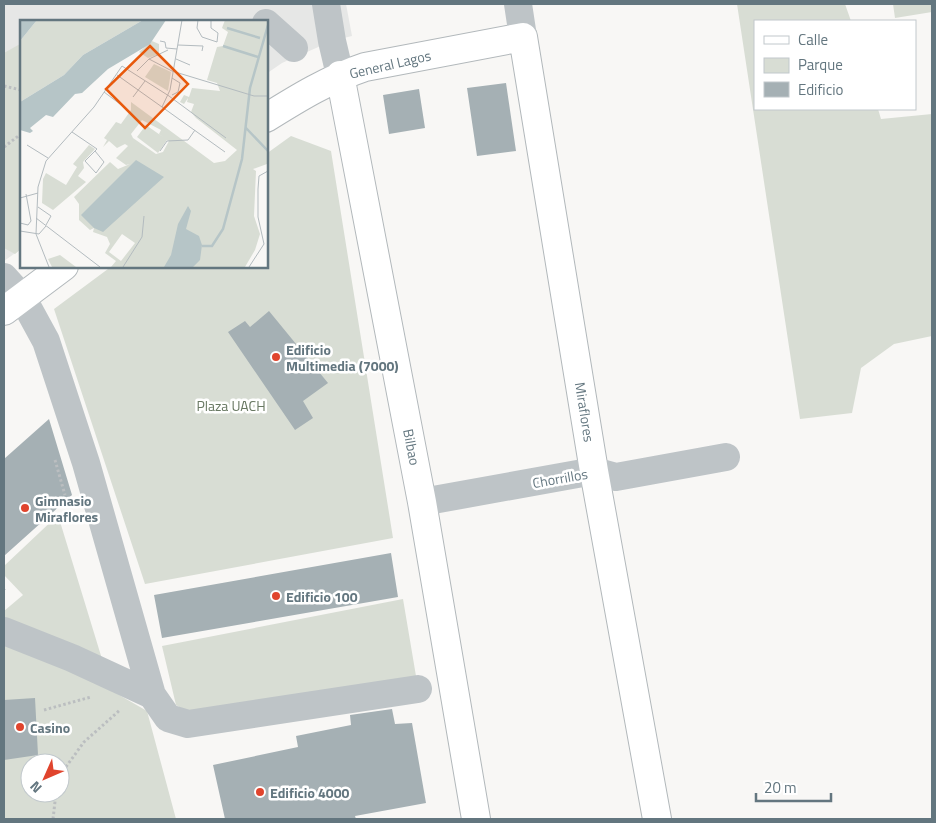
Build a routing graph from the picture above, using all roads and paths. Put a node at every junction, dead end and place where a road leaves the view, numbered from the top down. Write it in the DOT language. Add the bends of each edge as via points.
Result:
graph roads {
  1 [pos="326,4"];
  2 [pos="518,4"];
  3 [pos="268,23"];
  4 [pos="523,37"];
  5 [pos="294,48"];
  6 [pos="340,75"];
  7 [pos="4,86"];
  8 [pos="20,90"];
  9 [pos="268,117"];
  10 [pos="20,135"];
  11 [pos="4,147"];
  12 [pos="60,268"];
  13 [pos="10,295"];
  14 [pos="53,455"];
  15 [pos="726,457"];
  16 [pos="594,471"];
  17 [pos="422,502"];
  18 [pos="68,503"];
  19 [pos="4,631"];
  20 [pos="121,684"];
  21 [pos="418,689"];
  22 [pos="152,695"];
  23 [pos="44,710"];
  24 [pos="70,761"];
  25 [pos="55,803"];
  26 [pos="53,819"];
  27 [pos="476,819"];
  28 [pos="657,819"];
  1 -- 6 [label="street"];
  2 -- 4 [label="street, Miraflores"];
  3 -- 5 [label="street"];
  4 -- 6 [label="main road, General Lagos" via="365,67"];
  4 -- 16 [label="main road, Miraflores"];
  6 -- 9 [label="main road, General Lagos"];
  6 -- 17 [label="main road, Bilbao"];
  7 -- 8 [label="path"];
  10 -- 11 [label="path"];
  12 -- 13 [label="main road"];
  13 -- 22 [label="street" via="46,341 83,454"];
  14 -- 18 [label="path"];
  15 -- 16 [label="street, Chorrillos" via="616,478"];
  16 -- 17 [label="street, Chorrillos"];
  16 -- 28 [label="main road, Miraflores"];
  17 -- 27 [label="main road, Bilbao"];
  19 -- 20 [label="street" via="72,658"];
  20 -- 22 [label="street"];
  20 -- 23 [label="path"];
  20 -- 24 [label="path" via="126,704 84,742"];
  21 -- 22 [label="street" via="188,724 168,718"];
  25 -- 26 [label="path"];
}
